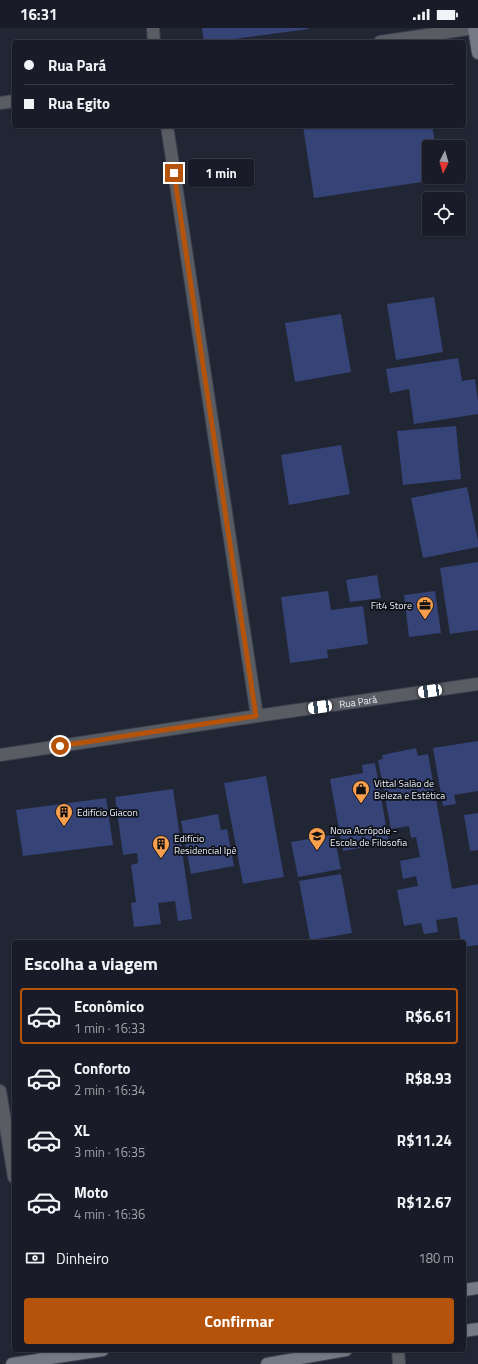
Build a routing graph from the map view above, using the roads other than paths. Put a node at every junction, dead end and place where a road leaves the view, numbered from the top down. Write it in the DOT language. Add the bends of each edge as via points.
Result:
graph roads {
  1 [pos="153,28"];
  2 [pos="474,28"];
  3 [pos="478,28"];
  4 [pos="154,40"];
  5 [pos="393,40"];
  6 [pos="478,53"];
  7 [pos="12,101"];
  8 [pos="0,103"];
  9 [pos="167,128"];
  10 [pos="478,684"];
  11 [pos="256,716"];
  12 [pos="0,755"];
  13 [pos="0,1090"];
  14 [pos="12,1165"];
  15 [pos="478,1288"];
  16 [pos="466,1290"];
  17 [pos="478,1329"];
  18 [pos="466,1331"];
  19 [pos="86,1352"];
  20 [pos="334,1352"];
  21 [pos="398,1352"];
  22 [pos="43,1357"];
  23 [pos="12,1364"];
  24 [pos="266,1364"];
  25 [pos="399,1364"];
  1 -- 4 [label="street"];
  2 -- 3 [label="street"];
  2 -- 5 [label="street"];
  2 -- 6 [label="street"];
  7 -- 8 [label="street"];
  9 -- 11 [label="street"];
  10 -- 11 [label="street, Rua Pará"];
  11 -- 12 [label="street, Rua Pará"];
  13 -- 14 [label="street"];
  15 -- 16 [label="street"];
  17 -- 18 [label="street"];
  19 -- 22 [label="street"];
  20 -- 24 [label="street"];
  21 -- 25 [label="street"];
  22 -- 23 [label="street"];
}
